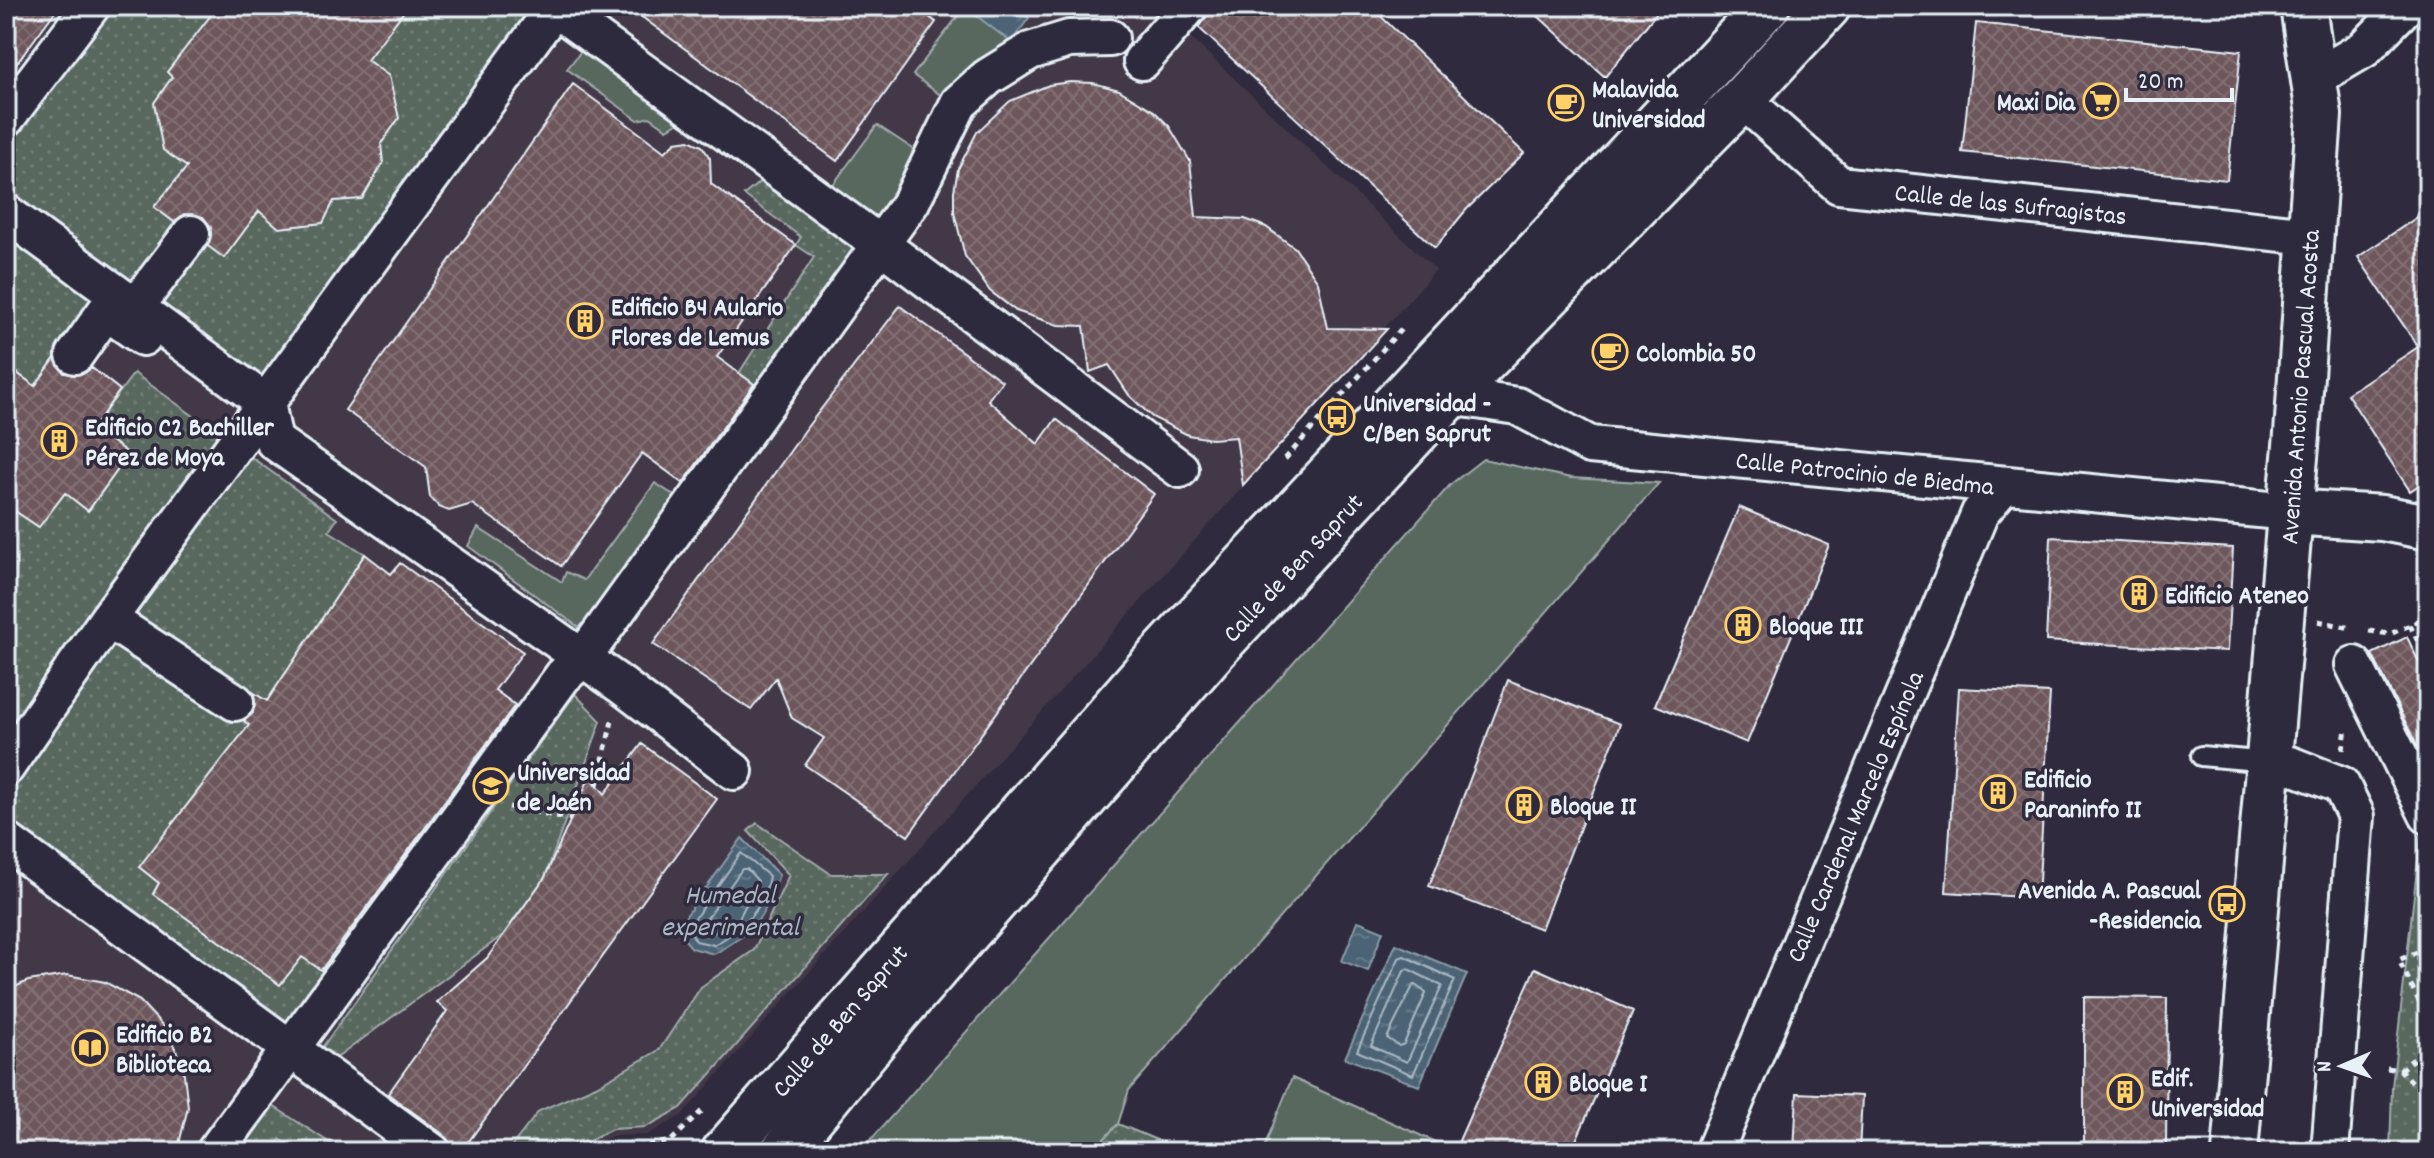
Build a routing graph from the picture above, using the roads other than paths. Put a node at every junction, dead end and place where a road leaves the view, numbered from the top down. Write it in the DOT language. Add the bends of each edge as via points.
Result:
graph roads {
  1 [pos="91,6"];
  2 [pos="554,6"];
  3 [pos="1189,6"];
  4 [pos="1767,6"];
  5 [pos="1828,6"];
  6 [pos="2406,6"];
  7 [pos="2309,10"];
  8 [pos="1110,38"];
  9 [pos="1142,61"];
  10 [pos="2315,78"];
  11 [pos="1742,99"];
  12 [pos="6,118"];
  13 [pos="6,213"];
  14 [pos="191,234"];
  15 [pos="2310,236"];
  16 [pos="880,244"];
  17 [pos="136,306"];
  18 [pos="75,355"];
  19 [pos="1450,396"];
  20 [pos="261,410"];
  21 [pos="1180,469"];
  22 [pos="2004,485"];
  23 [pos="2290,512"];
  24 [pos="2428,527"];
  25 [pos="108,619"];
  26 [pos="582,659"];
  27 [pos="2354,665"];
  28 [pos="235,702"];
  29 [pos="2201,756"];
  30 [pos="2269,762"];
  31 [pos="6,767"];
  32 [pos="734,771"];
  33 [pos="2428,815"];
  34 [pos="6,841"];
  35 [pos="291,1049"];
  36 [pos="215,1152"];
  37 [pos="432,1152"];
  38 [pos="724,1152"];
  39 [pos="783,1152"];
  40 [pos="1714,1152"];
  41 [pos="2235,1152"];
  42 [pos="2330,1152"];
  1 -- 12 [label="street"];
  2 -- 16 [label="street"];
  2 -- 20 [label="street"];
  3 -- 9 [label="street"];
  4 -- 38 [label="street, Calle de Ben Saprut" via="1145,672"];
  5 -- 11 [label="street, Calle de Ben Saprut"];
  6 -- 10 [label="street" via="2364,49"];
  7 -- 10 [label="street, Avenida Antonio Pascual Acosta"];
  8 -- 16 [label="street" via="1069,39 1030,51 988,77 959,103 911,202"];
  10 -- 15 [label="street, Avenida Antonio Pascual Acosta" via="2319,115"];
  11 -- 15 [label="street, Calle de las Sufragistas" via="1839,185"];
  11 -- 19 [label="street, Calle de Ben Saprut"];
  13 -- 17 [label="street"];
  14 -- 17 [label="street"];
  15 -- 23 [label="street, Avenida Antonio Pascual Acosta"];
  16 -- 21 [label="street"];
  16 -- 26 [label="street"];
  17 -- 20 [label="street"];
  18 -- 20 [label="street" via="106,311"];
  19 -- 22 [label="street, Calle Patrocinio de Biedma" via="1517,406 1590,445"];
  19 -- 39 [label="street, Calle de Ben Saprut" via="1218,646 898,1012"];
  20 -- 25 [label="street"];
  20 -- 26 [label="street" via="274,441"];
  22 -- 23 [label="street, Calle Patrocinio de Biedma"];
  22 -- 40 [label="street, Calle Cardenal Marcelo Espínola" via="1980,513"];
  23 -- 24 [label="street"];
  23 -- 30 [label="street, Avenida Antonio Pascual Acosta"];
  25 -- 28 [label="street"];
  25 -- 31 [label="street"];
  26 -- 32 [label="street"];
  26 -- 35 [label="street" via="563,676"];
  27 -- 33 [label="street"];
  29 -- 30 [label="lane"];
  30 -- 41 [label="street, Avenida Antonio Pascual Acosta"];
  30 -- 42 [label="street" via="2341,785 2356,816"];
  34 -- 35 [label="street"];
  35 -- 36 [label="street"];
  35 -- 37 [label="street"];
}
